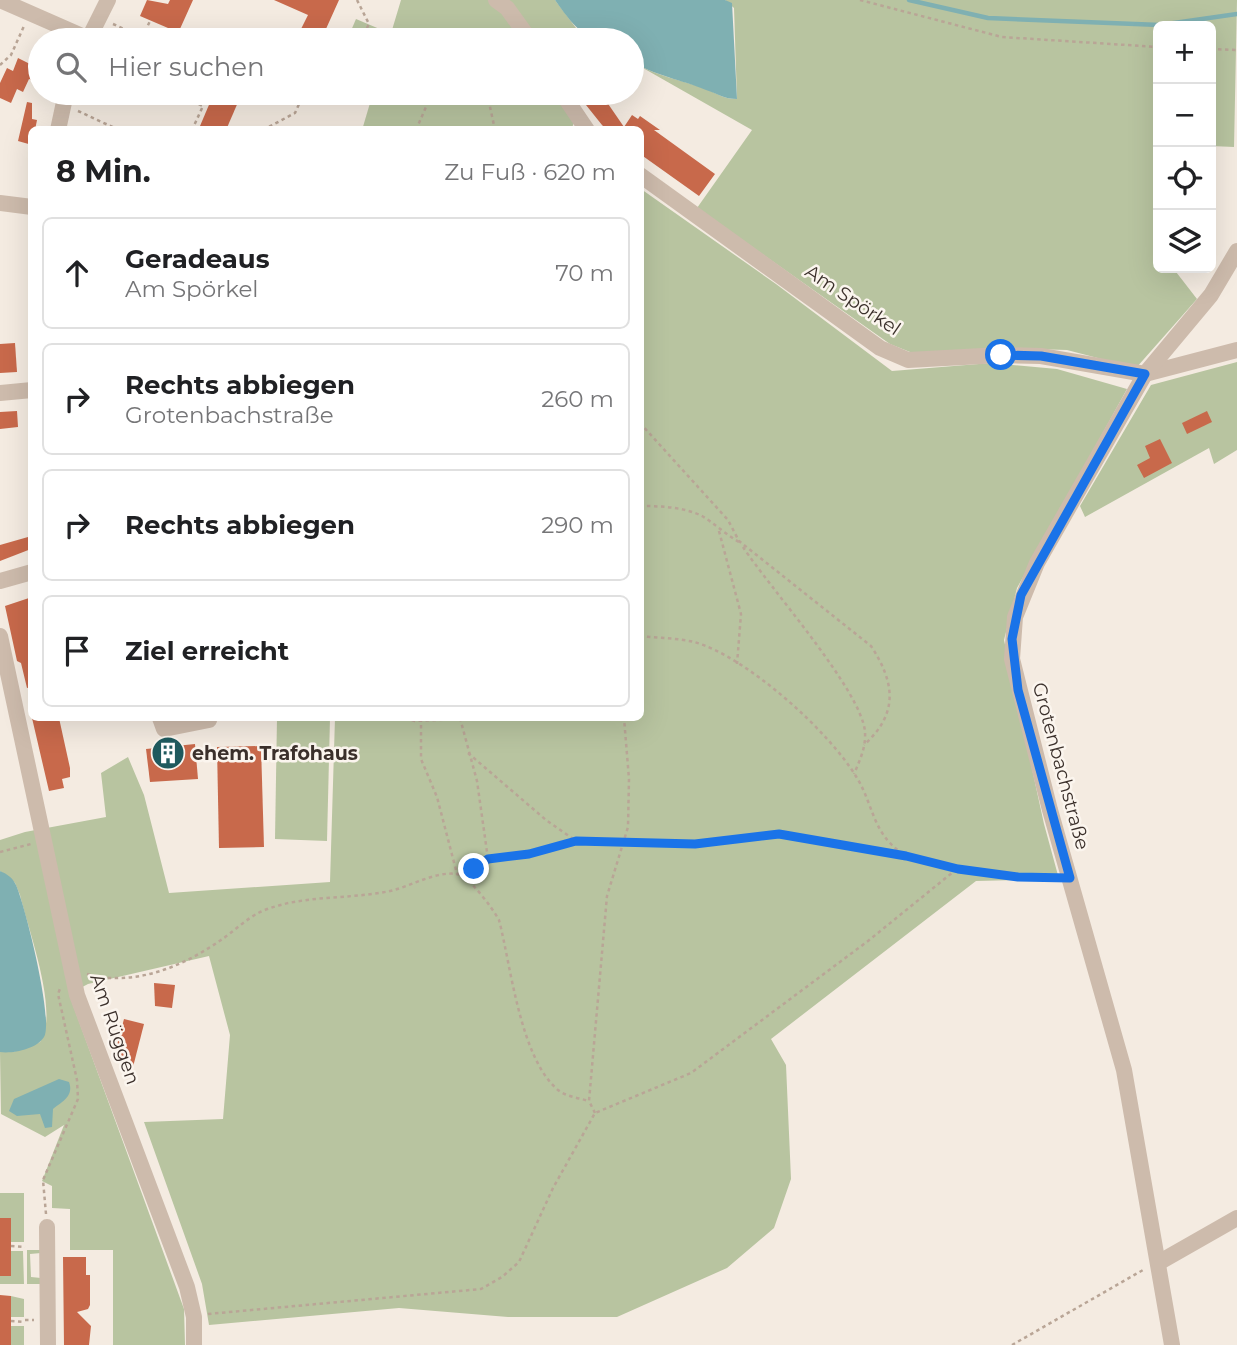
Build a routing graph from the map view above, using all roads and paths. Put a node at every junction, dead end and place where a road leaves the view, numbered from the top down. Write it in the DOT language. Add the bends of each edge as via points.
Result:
graph roads {
  1 [pos="0,0"];
  2 [pos="108,0"];
  3 [pos="357,0"];
  4 [pos="496,0"];
  5 [pos="860,0"];
  6 [pos="99,17"];
  7 [pos="150,21"];
  8 [pos="62,28"];
  9 [pos="94,28"];
  10 [pos="122,28"];
  11 [pos="147,28"];
  12 [pos="367,28"];
  13 [pos="521,28"];
  14 [pos="19,37"];
  15 [pos="1153,47"];
  16 [pos="1216,49"];
  17 [pos="1237,50"];
  18 [pos="0,65"];
  19 [pos="63,105"];
  20 [pos="76,105"];
  21 [pos="201,105"];
  22 [pos="299,105"];
  23 [pos="427,105"];
  24 [pos="490,105"];
  25 [pos="570,105"];
  26 [pos="59,126"];
  27 [pos="112,126"];
  28 [pos="194,126"];
  29 [pos="273,126"];
  30 [pos="418,126"];
  31 [pos="494,126"];
  32 [pos="584,126"];
  33 [pos="644,179"];
  34 [pos="0,203"];
  35 [pos="28,206"];
  36 [pos="1237,251"];
  37 [pos="1237,350"];
  38 [pos="1145,374"];
  39 [pos="28,390"];
  40 [pos="0,393"];
  41 [pos="644,427"];
  42 [pos="644,506"];
  43 [pos="719,531"];
  44 [pos="739,541"];
  45 [pos="28,573"];
  46 [pos="0,580"];
  47 [pos="0,636"];
  48 [pos="644,636"];
  49 [pos="737,664"];
  50 [pos="161,721"];
  51 [pos="204,721"];
  52 [pos="421,721"];
  53 [pos="461,721"];
  54 [pos="624,721"];
  55 [pos="864,745"];
  56 [pos="468,753"];
  57 [pos="855,774"];
  58 [pos="576,841"];
  59 [pos="624,841"];
  60 [pos="44,842"];
  61 [pos="0,852"];
  62 [pos="906,856"];
  63 [pos="488,859"];
  64 [pos="958,869"];
  65 [pos="457,874"];
  66 [pos="1070,878"];
  67 [pos="73,973"];
  68 [pos="589,1101"];
  69 [pos="595,1113"];
  70 [pos="1237,1218"];
  71 [pos="47,1227"];
  72 [pos="11,1247"];
  73 [pos="25,1247"];
  74 [pos="1158,1263"];
  75 [pos="194,1317"];
  76 [pos="31,1320"];
  77 [pos="11,1321"];
  78 [pos="48,1345"];
  79 [pos="194,1345"];
  80 [pos="1013,1345"];
  81 [pos="1172,1345"];
  1 -- 8 [label="street"];
  2 -- 6 [label="street"];
  3 -- 12 [label="path"];
  4 -- 13 [label="street"];
  5 -- 15 [label="path" via="1002,37"];
  6 -- 9 [label="street"];
  6 -- 10 [label="path"];
  7 -- 11 [label="path"];
  14 -- 18 [label="path"];
  16 -- 17 [label="path"];
  19 -- 26 [label="street"];
  20 -- 27 [label="path"];
  21 -- 28 [label="path"];
  22 -- 29 [label="path" via="295,113"];
  23 -- 30 [label="path"];
  24 -- 31 [label="path"];
  25 -- 32 [label="street"];
  33 -- 38 [label="street, Am Spörkel" via="880,348 908,360 1041,356"];
  34 -- 35 [label="street"];
  36 -- 38 [label="street, Grotenbachstraße" via="1211,295"];
  37 -- 38 [label="street, Am Spörkel"];
  38 -- 66 [label="street, Grotenbachstraße" via="1037,563 1014,617 1012,660 1018,690"];
  39 -- 40 [label="street"];
  41 -- 44 [label="path" via="728,520"];
  42 -- 43 [label="path" via="685,511 703,517"];
  43 -- 44 [label="path"];
  43 -- 49 [label="path" via="741,614"];
  44 -- 55 [label="path" via="849,694 865,730"];
  44 -- 55 [label="path" via="871,646 885,667 891,691 887,714 877,734"];
  45 -- 46 [label="street"];
  47 -- 60 [label="street, Am Rüggen"];
  48 -- 49 [label="path" via="694,642"];
  49 -- 57 [label="path" via="824,734"];
  50 -- 51 [label="street" via="164,729"];
  52 -- 65 [label="path" via="421,759 437,797"];
  53 -- 56 [label="path"];
  54 -- 59 [label="path" via="629,779"];
  55 -- 57 [label="path"];
  56 -- 58 [label="path"];
  56 -- 63 [label="path" via="480,794"];
  57 -- 62 [label="path" via="873,821"];
  58 -- 59 [label="path"];
  58 -- 63 [label="path"];
  59 -- 62 [label="path" via="695,844 779,834"];
  59 -- 68 [label="path" via="607,895"];
  60 -- 61 [label="path"];
  60 -- 67 [label="street, Am Rüggen"];
  62 -- 64 [label="path"];
  63 -- 65 [label="path"];
  64 -- 66 [label="path"];
  64 -- 69 [label="path" via="691,1073"];
  65 -- 67 [label="path" via="419,880 391,891 326,896 260,912 170,969 122,981"];
  65 -- 68 [label="path" via="466,878 499,920 528,1040 547,1077 563,1093"];
  66 -- 74 [label="street, Grotenbachstraße" via="1124,1070"];
  67 -- 71 [label="path" via="58,994 78,1080 78,1099 43,1180"];
  67 -- 75 [label="street, Am Rüggen" via="77,995 187,1287"];
  68 -- 69 [label="path"];
  69 -- 75 [label="path" via="519,1262 481,1289 233,1309"];
  70 -- 74 [label="street"];
  71 -- 78 [label="street"];
  72 -- 73 [label="path"];
  74 -- 80 [label="path"];
  74 -- 81 [label="street, Grotenbachstraße"];
  75 -- 79 [label="street, Am Rüggen"];
  76 -- 77 [label="path"];
}
